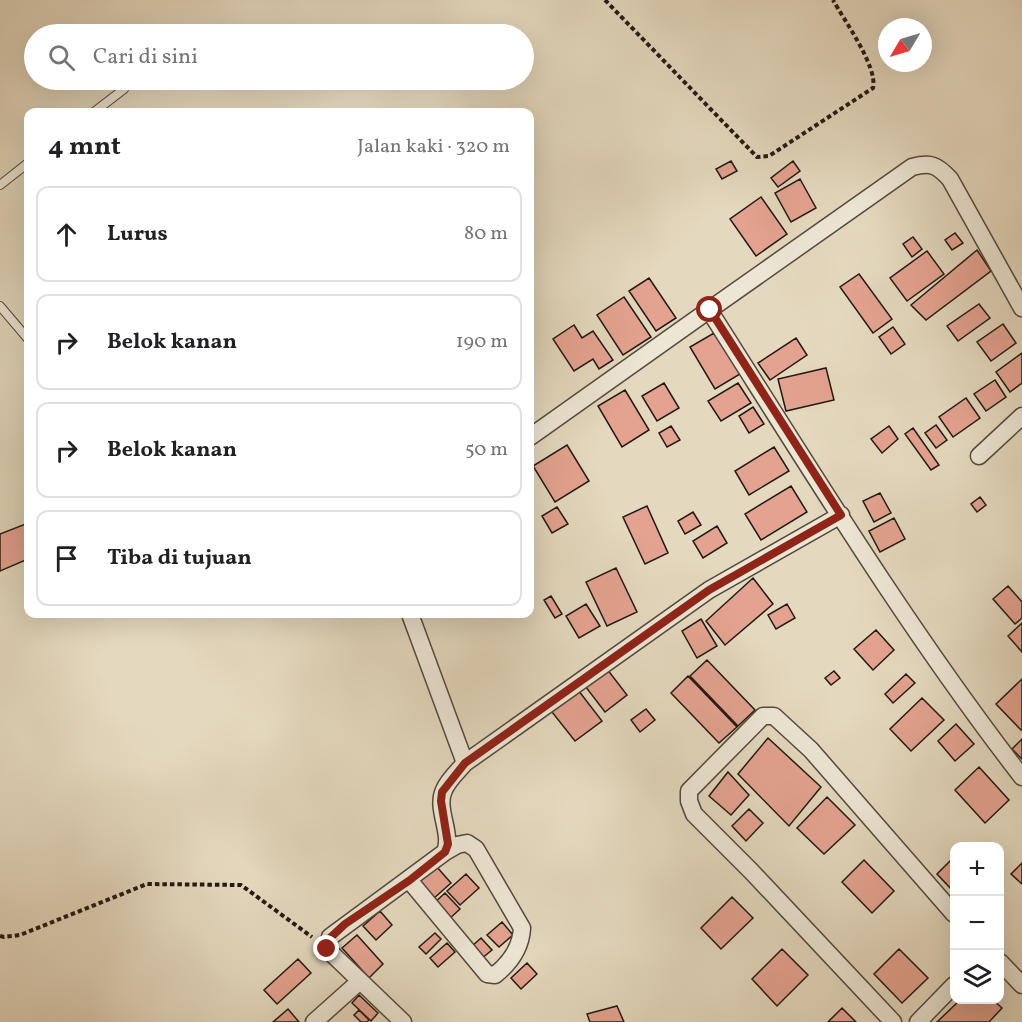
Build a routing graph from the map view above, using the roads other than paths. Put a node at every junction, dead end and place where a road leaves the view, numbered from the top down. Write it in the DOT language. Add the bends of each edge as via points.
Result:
graph roads {
  1 [pos="123,90"];
  2 [pos="99,108"];
  3 [pos="24,166"];
  4 [pos="0,184"];
  5 [pos="0,306"];
  6 [pos="1022,308"];
  7 [pos="710,310"];
  8 [pos="24,334"];
  9 [pos="1022,416"];
  10 [pos="534,434"];
  11 [pos="979,456"];
  12 [pos="841,515"];
  13 [pos="411,618"];
  14 [pos="465,763"];
  15 [pos="1022,777"];
  16 [pos="445,852"];
  17 [pos="410,880"];
  18 [pos="950,909"];
  19 [pos="1004,967"];
  20 [pos="360,981"];
  21 [pos="1022,985"];
  22 [pos="950,989"];
  23 [pos="314,1022"];
  24 [pos="403,1022"];
  25 [pos="894,1022"];
  26 [pos="918,1022"];
  1 -- 2 [label="lane"];
  3 -- 4 [label="lane"];
  5 -- 8 [label="lane"];
  6 -- 7 [label="street" via="950,179 939,167 929,165 912,167"];
  7 -- 10 [label="street"];
  7 -- 12 [label="street"];
  9 -- 11 [label="street"];
  12 -- 14 [label="street" via="709,590"];
  12 -- 15 [label="street" via="972,713"];
  13 -- 14 [label="street"];
  14 -- 16 [label="street" via="442,792 448,844"];
  16 -- 17 [label="street"];
  16 -- 17 [label="street" via="467,843 476,849 522,928 516,952 500,972 487,974"];
  17 -- 20 [label="street" via="330,938 327,949"];
  18 -- 25 [label="street" via="811,750 774,716 763,716 689,791 694,814"];
  19 -- 21 [label="street"];
  20 -- 23 [label="street"];
  20 -- 24 [label="street"];
  22 -- 26 [label="street"];
}
